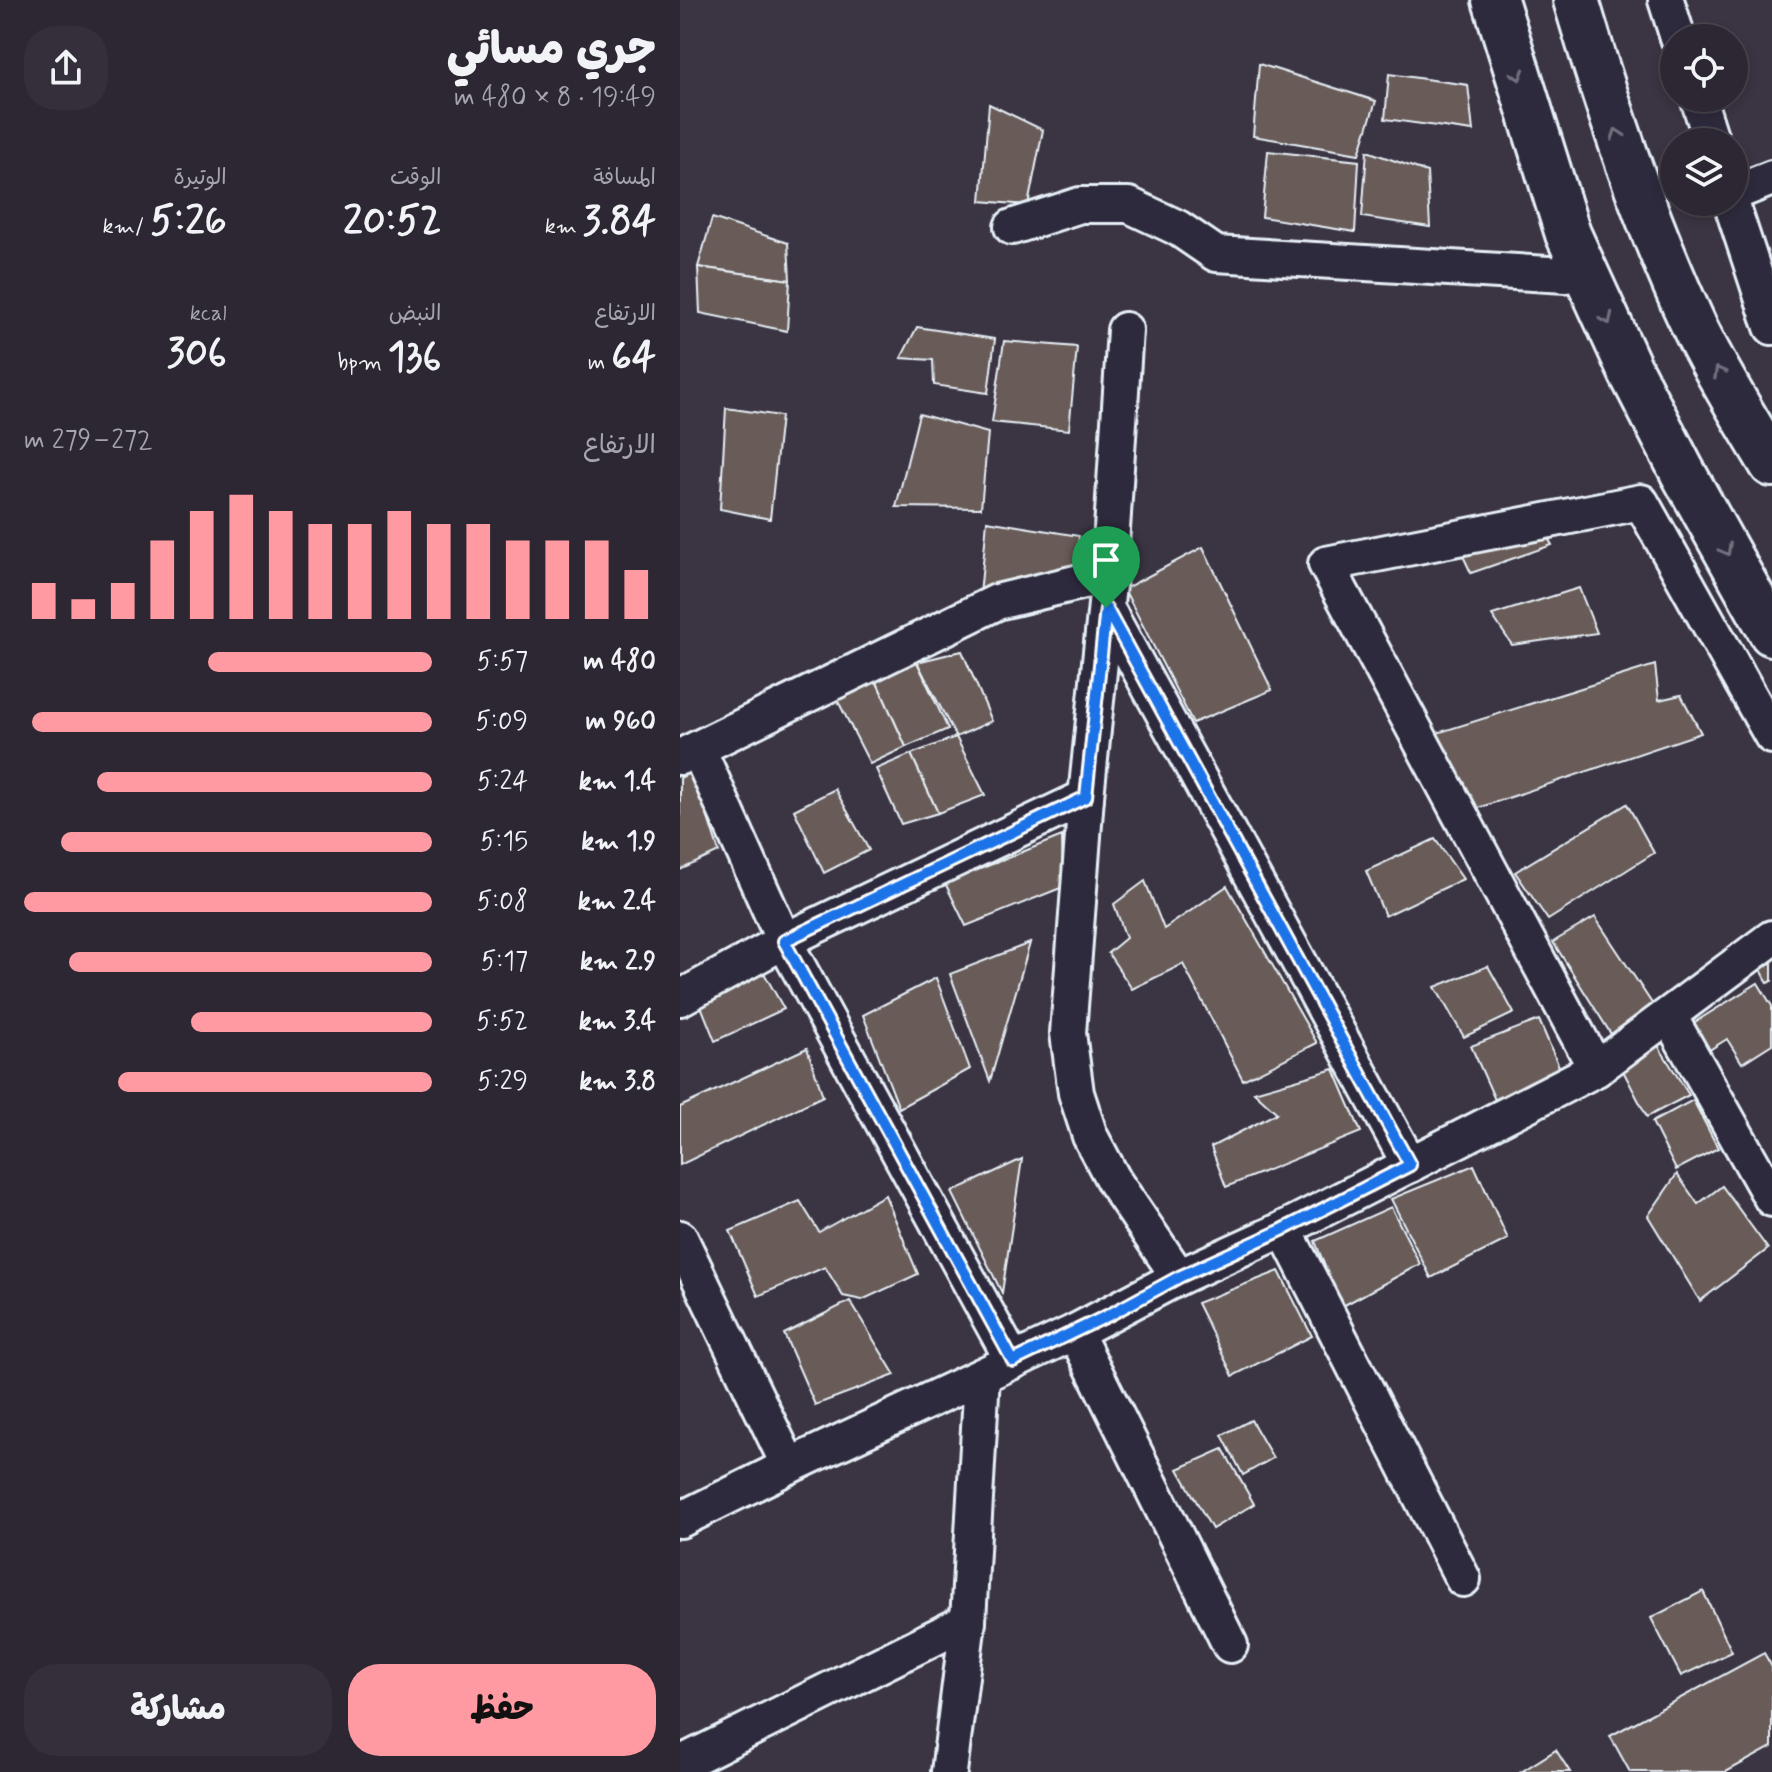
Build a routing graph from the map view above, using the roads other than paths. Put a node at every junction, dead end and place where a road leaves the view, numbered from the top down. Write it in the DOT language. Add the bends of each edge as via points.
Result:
graph roads {
  1 [pos="1495,0"];
  2 [pos="1576,0"];
  3 [pos="1666,0"];
  4 [pos="1674,24"];
  5 [pos="1772,178"];
  6 [pos="1748,187"];
  7 [pos="1736,216"];
  8 [pos="1012,227"];
  9 [pos="1566,275"];
  10 [pos="1772,327"];
  11 [pos="1125,330"];
  12 [pos="1756,402"];
  13 [pos="1772,464"];
  14 [pos="1107,592"];
  15 [pos="1772,633"];
  16 [pos="1772,736"];
  17 [pos="689,753"];
  18 [pos="1086,797"];
  19 [pos="1772,938"];
  20 [pos="784,941"];
  21 [pos="680,998"];
  22 [pos="1669,1016"];
  23 [pos="1596,1069"];
  24 [pos="1410,1165"];
  25 [pos="1772,1199"];
  26 [pos="1284,1229"];
  27 [pos="680,1238"];
  28 [pos="1179,1277"];
  29 [pos="1075,1332"];
  30 [pos="1013,1361"];
  31 [pos="982,1376"];
  32 [pos="789,1466"];
  33 [pos="680,1520"];
  34 [pos="1463,1579"];
  35 [pos="968,1621"];
  36 [pos="1230,1645"];
  37 [pos="680,1764"];
  38 [pos="949,1772"];
  1 -- 15 [label="main road, one-way" via="1568,234 1653,416"];
  12 -- 2 [label="main road, one-way" via="1695,328 1645,211"];
  3 -- 4 [label="street"];
  5 -- 6 [label="street"];
  7 -- 10 [label="street"];
  8 -- 9 [label="street" via="1080,205 1129,205 1178,228 1216,254"];
  11 -- 14 [label="street"];
  12 -- 13 [label="main road"];
  14 -- 17 [label="street" via="997,602"];
  14 -- 18 [label="street"];
  14 -- 24 [label="street"];
  16 -- 23 [label="street" via="1641,502 1326,564"];
  17 -- 20 [label="street"];
  18 -- 20 [label="street"];
  18 -- 28 [label="street" via="1068,1033 1076,1093 1090,1136 1114,1181"];
  19 -- 22 [label="street"];
  20 -- 21 [label="street"];
  20 -- 30 [label="street"];
  22 -- 23 [label="street"];
  22 -- 25 [label="street"];
  23 -- 24 [label="street"];
  24 -- 26 [label="street"];
  26 -- 28 [label="street"];
  26 -- 34 [label="street"];
  27 -- 32 [label="street"];
  28 -- 29 [label="street"];
  29 -- 30 [label="street"];
  29 -- 36 [label="street"];
  30 -- 31 [label="street"];
  31 -- 32 [label="street"];
  31 -- 35 [label="street"];
  32 -- 33 [label="street"];
  35 -- 37 [label="street"];
  35 -- 38 [label="street"];
}
